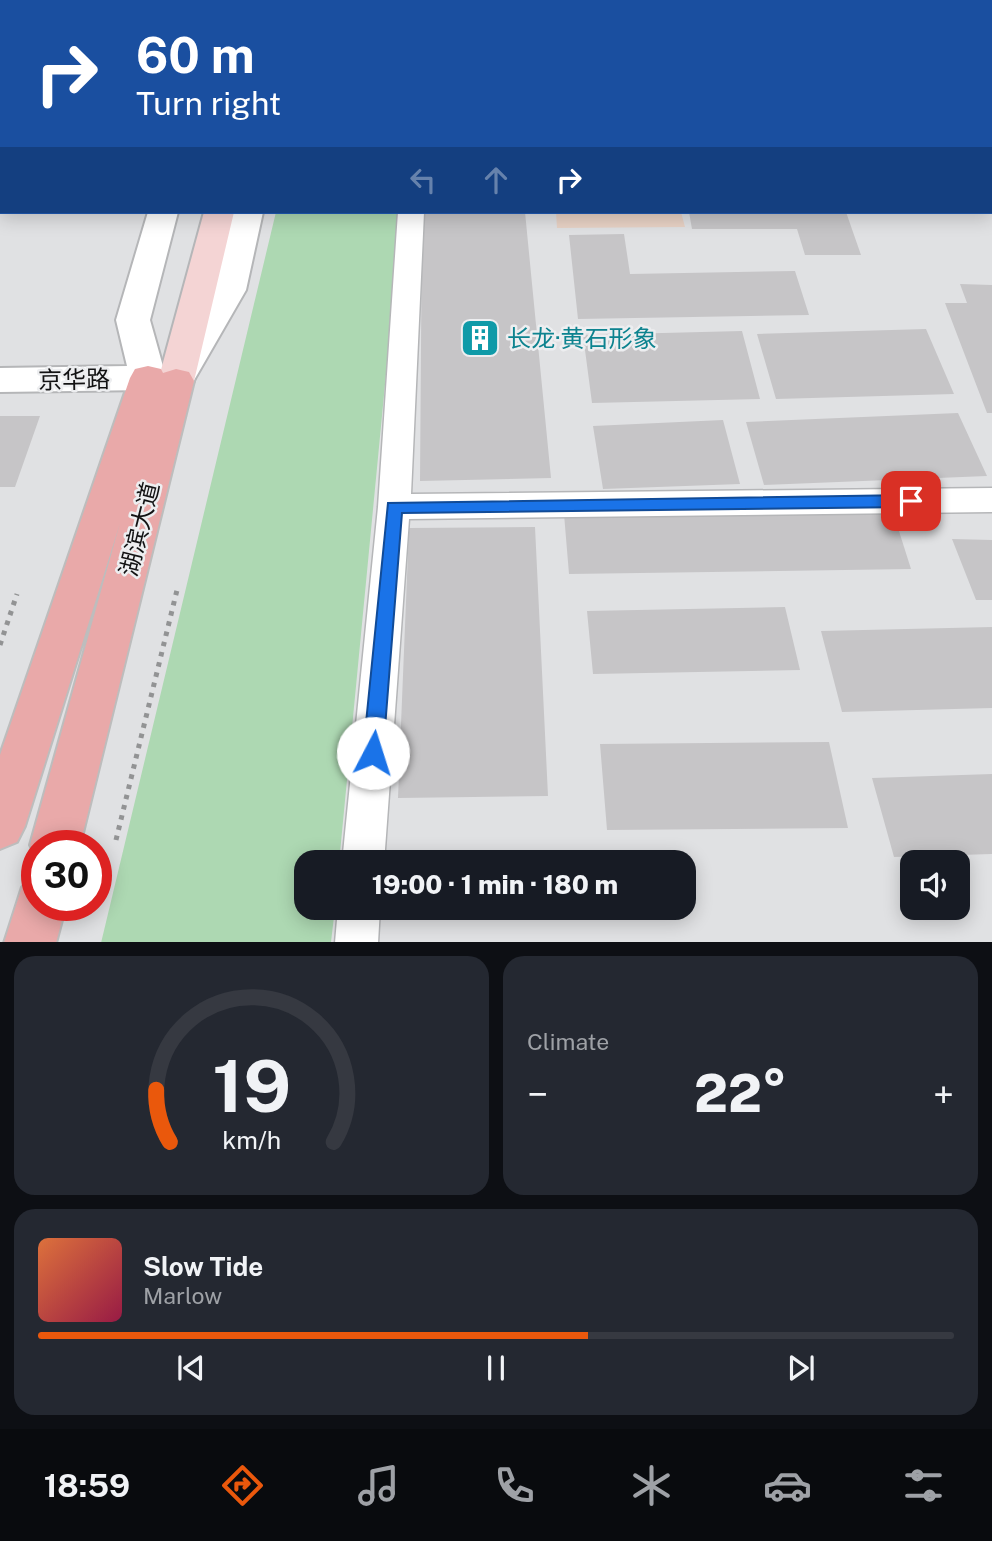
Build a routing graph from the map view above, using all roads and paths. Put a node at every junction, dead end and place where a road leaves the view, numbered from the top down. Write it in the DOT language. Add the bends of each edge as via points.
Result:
graph roads {
  1 [pos="162,214"];
  2 [pos="200,214"];
  3 [pos="218,214"];
  4 [pos="248,214"];
  5 [pos="411,214"];
  6 [pos="162,379"];
  7 [pos="0,380"];
  8 [pos="992,500"];
  9 [pos="394,507"];
  10 [pos="178,586"];
  11 [pos="17,594"];
  12 [pos="0,645"];
  13 [pos="0,826"];
  14 [pos="59,830"];
  15 [pos="116,840"];
  16 [pos="364,850"];
  17 [pos="358,920"];
  18 [pos="36,921"];
  19 [pos="30,942"];
  20 [pos="356,942"];
  1 -- 6 [label="street" via="133,320"];
  2 -- 6 [label="main road, 湖滨大道"];
  3 -- 6 [label="main road, 湖滨大道"];
  4 -- 6 [label="street" via="229,290"];
  5 -- 9 [label="street"];
  6 -- 7 [label="street, 京华路"];
  6 -- 13 [label="main road, 湖滨大道"];
  6 -- 14 [label="main road, 湖滨大道" via="128,571"];
  8 -- 9 [label="street"];
  9 -- 16 [label="street"];
  10 -- 15 [label="path"];
  11 -- 12 [label="path"];
  17 -- 20 [label="street"];
  18 -- 19 [label="main road"];
}
